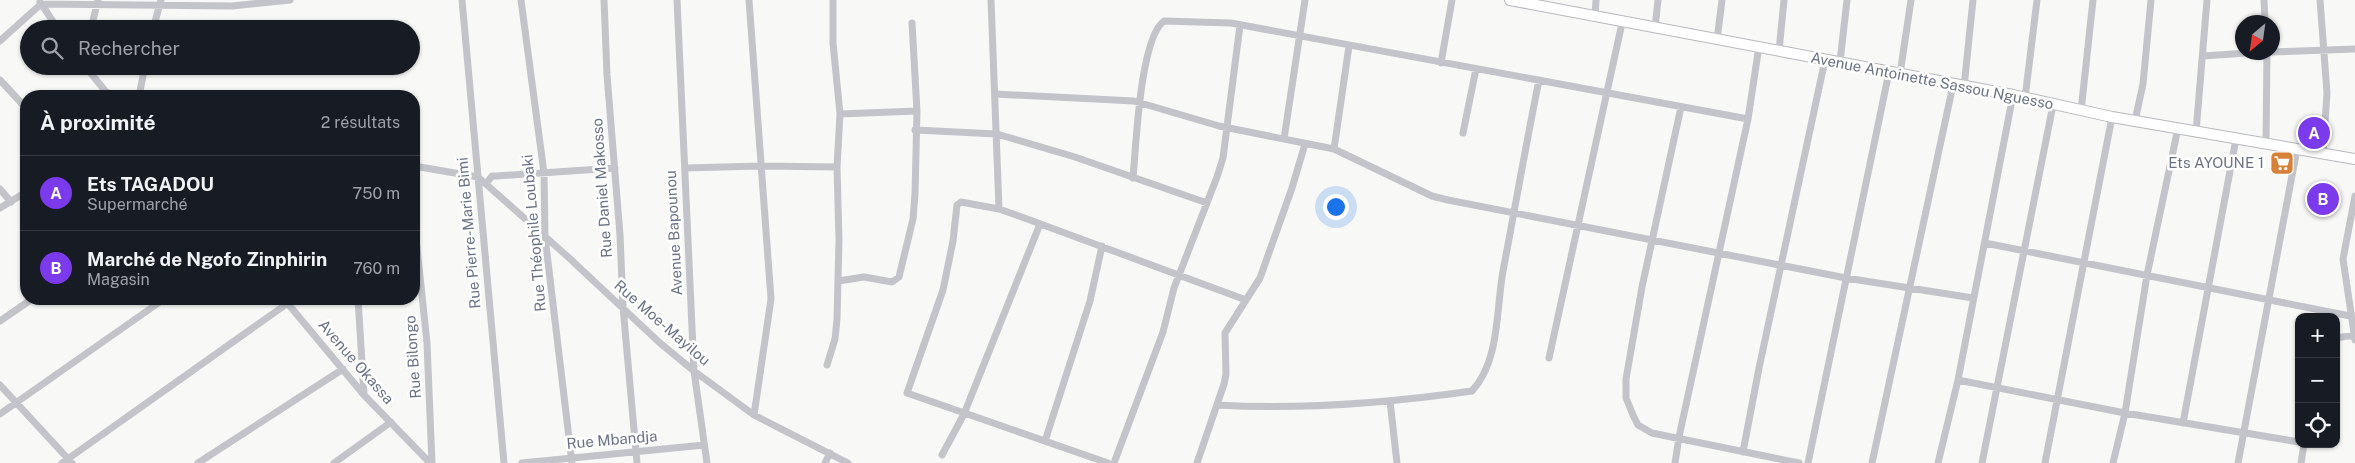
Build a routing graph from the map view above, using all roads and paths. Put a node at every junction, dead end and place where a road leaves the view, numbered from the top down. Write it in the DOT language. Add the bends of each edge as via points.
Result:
graph roads {
  1 [pos="290,0"];
  2 [pos="462,0"];
  3 [pos="521,0"];
  4 [pos="604,0"];
  5 [pos="677,0"];
  6 [pos="749,0"];
  7 [pos="833,0"];
  8 [pos="992,0"];
  9 [pos="1305,0"];
  10 [pos="1452,0"];
  11 [pos="1510,0"];
  12 [pos="1596,0"];
  13 [pos="1658,0"];
  14 [pos="1722,0"];
  15 [pos="1784,0"];
  16 [pos="1847,0"];
  17 [pos="1911,0"];
  18 [pos="1972,0"];
  19 [pos="2037,0"];
  20 [pos="2093,0"];
  21 [pos="2151,0"];
  22 [pos="2206,0"];
  23 [pos="2264,0"];
  24 [pos="2320,0"];
  25 [pos="39,2"];
  26 [pos="97,2"];
  27 [pos="161,2"];
  28 [pos="1535,2"];
  29 [pos="232,3"];
  30 [pos="2265,15"];
  31 [pos="1595,17"];
  32 [pos="21,20"];
  33 [pos="52,20"];
  34 [pos="93,20"];
  35 [pos="156,20"];
  36 [pos="20,21"];
  37 [pos="912,22"];
  38 [pos="1622,23"];
  39 [pos="1240,25"];
  40 [pos="1655,28"];
  41 [pos="1299,36"];
  42 [pos="1718,40"];
  43 [pos="0,41"];
  44 [pos="1350,46"];
  45 [pos="1759,46"];
  46 [pos="2355,49"];
  47 [pos="2325,50"];
  48 [pos="1779,51"];
  49 [pos="2280,52"];
  50 [pos="2235,54"];
  51 [pos="2203,56"];
  52 [pos="1825,60"];
  53 [pos="2267,60"];
  54 [pos="1840,62"];
  55 [pos="1441,63"];
  56 [pos="1476,69"];
  57 [pos="1889,72"];
  58 [pos="1900,74"];
  59 [pos="92,75"];
  60 [pos="144,75"];
  61 [pos="0,80"];
  62 [pos="1539,80"];
  63 [pos="1953,85"];
  64 [pos="1964,87"];
  65 [pos="105,90"];
  66 [pos="141,90"];
  67 [pos="1607,93"];
  68 [pos="995,94"];
  69 [pos="2013,96"];
  70 [pos="2025,98"];
  71 [pos="20,102"];
  72 [pos="1140,102"];
  73 [pos="2053,105"];
  74 [pos="1681,107"];
  75 [pos="916,111"];
  76 [pos="2081,111"];
  77 [pos="840,114"];
  78 [pos="2112,117"];
  79 [pos="1748,119"];
  80 [pos="2135,121"];
  81 [pos="1227,127"];
  82 [pos="2178,128"];
  83 [pos="916,130"];
  84 [pos="2196,132"];
  85 [pos="1463,133"];
  86 [pos="997,134"];
  87 [pos="1284,139"];
  88 [pos="2236,139"];
  89 [pos="2266,143"];
  90 [pos="1305,144"];
  91 [pos="2297,148"];
  92 [pos="1334,149"];
  93 [pos="2323,153"];
  94 [pos="2355,159"];
  95 [pos="760,166"];
  96 [pos="420,167"];
  97 [pos="615,168"];
  98 [pos="685,168"];
  99 [pos="837,168"];
  100 [pos="544,173"];
  101 [pos="478,176"];
  102 [pos="1134,178"];
  103 [pos="486,184"];
  104 [pos="0,190"];
  105 [pos="20,196"];
  106 [pos="2355,196"];
  107 [pos="11,202"];
  108 [pos="1207,203"];
  109 [pos="0,208"];
  110 [pos="998,209"];
  111 [pos="1514,213"];
  112 [pos="1040,224"];
  113 [pos="1578,224"];
  114 [pos="545,237"];
  115 [pos="1652,239"];
  116 [pos="1985,243"];
  117 [pos="1102,246"];
  118 [pos="2022,251"];
  119 [pos="1719,252"];
  120 [pos="2085,262"];
  121 [pos="1782,265"];
  122 [pos="1179,274"];
  123 [pos="2148,275"];
  124 [pos="420,276"];
  125 [pos="1846,278"];
  126 [pos="838,281"];
  127 [pos="2209,286"];
  128 [pos="1908,287"];
  129 [pos="1973,298"];
  130 [pos="2267,298"];
  131 [pos="1246,300"];
  132 [pos="23,305"];
  133 [pos="155,305"];
  134 [pos="285,305"];
  135 [pos="291,305"];
  136 [pos="358,305"];
  137 [pos="623,307"];
  138 [pos="2350,316"];
  139 [pos="0,321"];
  140 [pos="2355,337"];
  141 [pos="2340,338"];
  142 [pos="1548,358"];
  143 [pos="827,365"];
  144 [pos="343,369"];
  145 [pos="694,371"];
  146 [pos="1958,380"];
  147 [pos="0,385"];
  148 [pos="1996,388"];
  149 [pos="364,395"];
  150 [pos="2058,400"];
  151 [pos="1390,401"];
  152 [pos="16,403"];
  153 [pos="1218,405"];
  154 [pos="2125,413"];
  155 [pos="0,414"];
  156 [pos="964,414"];
  157 [pos="754,415"];
  158 [pos="391,422"];
  159 [pos="2183,423"];
  160 [pos="2242,433"];
  161 [pos="1678,437"];
  162 [pos="2295,441"];
  163 [pos="1045,442"];
  164 [pos="704,445"];
  165 [pos="2303,448"];
  166 [pos="636,452"];
  167 [pos="1743,452"];
  168 [pos="830,453"];
  169 [pos="942,456"];
  170 [pos="571,460"];
  171 [pos="67,462"];
  172 [pos="198,463"];
  173 [pos="334,463"];
  174 [pos="431,463"];
  175 [pos="504,463"];
  176 [pos="522,463"];
  177 [pos="637,463"];
  178 [pos="706,463"];
  179 [pos="825,463"];
  180 [pos="848,463"];
  181 [pos="1108,463"];
  182 [pos="1114,463"];
  183 [pos="1197,463"];
  184 [pos="1397,463"];
  185 [pos="1675,463"];
  186 [pos="1799,463"];
  187 [pos="1808,463"];
  188 [pos="1872,463"];
  189 [pos="1938,463"];
  190 [pos="1982,463"];
  191 [pos="2045,463"];
  192 [pos="2113,463"];
  193 [pos="2238,463"];
  194 [pos="2301,463"];
  1 -- 29 [label="street"];
  2 -- 101 [label="street, Rue Pierre-Marie Bimi"];
  3 -- 100 [label="street, Rue Théophile Loubaki"];
  4 -- 97 [label="street, Rue Daniel Makosso"];
  5 -- 98 [label="street, Avenue Bapounou"];
  6 -- 95 [label="street"];
  7 -- 77 [label="street" via="833,43"];
  8 -- 68 [label="street"];
  9 -- 41 [label="street"];
  10 -- 55 [label="street"];
  11 -- 28 [label="street, Avenue Antoinette Sassou Nguesso"];
  12 -- 31 [label="street"];
  13 -- 40 [label="street"];
  14 -- 42 [label="street"];
  15 -- 48 [label="street"];
  16 -- 54 [label="street"];
  17 -- 58 [label="street"];
  18 -- 64 [label="street"];
  19 -- 70 [label="street"];
  20 -- 76 [label="street"];
  21 -- 80 [label="street" via="2144,76"];
  22 -- 51 [label="street"];
  23 -- 30 [label="street"];
  24 -- 47 [label="street"];
  25 -- 26 [label="street"];
  25 -- 32 [label="street"];
  25 -- 33 [label="street"];
  26 -- 27 [label="street"];
  26 -- 34 [label="street"];
  27 -- 29 [label="street"];
  27 -- 35 [label="street"];
  28 -- 31 [label="street, Avenue Antoinette Sassou Nguesso"];
  31 -- 38 [label="street, Avenue Antoinette Sassou Nguesso"];
  36 -- 43 [label="street"];
  37 -- 75 [label="street"];
  38 -- 40 [label="street, Avenue Antoinette Sassou Nguesso"];
  38 -- 67 [label="street"];
  39 -- 41 [label="street"];
  39 -- 72 [label="street" via="1189,21 1164,21 1160,24 1144,75"];
  39 -- 81 [label="street"];
  40 -- 42 [label="street, Avenue Antoinette Sassou Nguesso"];
  41 -- 44 [label="street"];
  41 -- 87 [label="street"];
  42 -- 45 [label="street, Avenue Antoinette Sassou Nguesso"];
  44 -- 55 [label="street"];
  44 -- 92 [label="street"];
  45 -- 48 [label="street, Avenue Antoinette Sassou Nguesso"];
  45 -- 79 [label="street"];
  46 -- 47 [label="street"];
  47 -- 49 [label="street"];
  47 -- 93 [label="street" via="2327,113"];
  48 -- 52 [label="street, Avenue Antoinette Sassou Nguesso"];
  50 -- 51 [label="street"];
  51 -- 84 [label="street"];
  52 -- 54 [label="street, Avenue Antoinette Sassou Nguesso"];
  52 -- 121 [label="street"];
  53 -- 89 [label="street"];
  54 -- 57 [label="street, Avenue Antoinette Sassou Nguesso"];
  55 -- 56 [label="street"];
  56 -- 62 [label="street"];
  56 -- 85 [label="street"];
  57 -- 58 [label="street, Avenue Antoinette Sassou Nguesso"];
  57 -- 125 [label="street"];
  58 -- 63 [label="street, Avenue Antoinette Sassou Nguesso"];
  59 -- 65 [label="street"];
  60 -- 66 [label="street"];
  61 -- 71 [label="street"];
  62 -- 67 [label="street"];
  62 -- 111 [label="street"];
  63 -- 64 [label="street, Avenue Antoinette Sassou Nguesso"];
  63 -- 128 [label="street"];
  64 -- 69 [label="street, Avenue Antoinette Sassou Nguesso"];
  67 -- 74 [label="street"];
  67 -- 113 [label="street"];
  68 -- 72 [label="street"];
  68 -- 86 [label="street"];
  69 -- 70 [label="street, Avenue Antoinette Sassou Nguesso"];
  69 -- 116 [label="street"];
  70 -- 73 [label="street, Avenue Antoinette Sassou Nguesso"];
  72 -- 81 [label="street"];
  72 -- 102 [label="street"];
  73 -- 76 [label="street, Avenue Antoinette Sassou Nguesso"];
  73 -- 118 [label="street"];
  74 -- 79 [label="street"];
  74 -- 115 [label="street"];
  75 -- 77 [label="street"];
  75 -- 83 [label="street"];
  76 -- 78 [label="street, Avenue Antoinette Sassou Nguesso"];
  77 -- 99 [label="street"];
  78 -- 80 [label="street, Avenue Antoinette Sassou Nguesso"];
  78 -- 120 [label="street"];
  79 -- 119 [label="street"];
  80 -- 82 [label="street, Avenue Antoinette Sassou Nguesso"];
  81 -- 87 [label="street"];
  81 -- 108 [label="street" via="1222,158"];
  82 -- 84 [label="street, Avenue Antoinette Sassou Nguesso"];
  82 -- 123 [label="street"];
  83 -- 86 [label="street"];
  83 -- 126 [label="street" via="914,219 900,277 892,282 864,276"];
  84 -- 88 [label="street, Avenue Antoinette Sassou Nguesso"];
  86 -- 102 [label="street"];
  86 -- 110 [label="street"];
  87 -- 90 [label="street"];
  88 -- 89 [label="street, Avenue Antoinette Sassou Nguesso"];
  88 -- 127 [label="street"];
  89 -- 91 [label="street, Avenue Antoinette Sassou Nguesso"];
  90 -- 92 [label="street"];
  90 -- 131 [label="street" via="1260,278"];
  91 -- 93 [label="street, Avenue Antoinette Sassou Nguesso"];
  91 -- 130 [label="street"];
  92 -- 111 [label="street" via="1432,196"];
  93 -- 94 [label="street, Avenue Antoinette Sassou Nguesso"];
  95 -- 98 [label="street"];
  95 -- 99 [label="street"];
  95 -- 157 [label="street" via="770,299"];
  96 -- 101 [label="street"];
  97 -- 100 [label="street"];
  97 -- 137 [label="street, Rue Daniel Makosso"];
  98 -- 145 [label="street, Avenue Bapounou"];
  99 -- 126 [label="street"];
  100 -- 103 [label="street" via="492,176"];
  100 -- 114 [label="street, Rue Théophile Loubaki"];
  101 -- 103 [label="street, Rue Moe-Mayilou"];
  101 -- 175 [label="street, Rue Pierre-Marie Bimi"];
  102 -- 108 [label="street"];
  103 -- 114 [label="street, Rue Moe-Mayilou"];
  104 -- 107 [label="street"];
  105 -- 107 [label="street"];
  106 -- 138 [label="street" via="2343,259"];
  107 -- 109 [label="street"];
  108 -- 122 [label="street"];
  110 -- 112 [label="street"];
  110 -- 156 [label="street" via="961,202 957,205 943,290 906,393"];
  111 -- 113 [label="street"];
  111 -- 151 [label="street" via="1493,342 1479,383 1472,391"];
  112 -- 117 [label="street"];
  112 -- 156 [label="street"];
  113 -- 115 [label="street"];
  113 -- 142 [label="street"];
  114 -- 137 [label="street, Rue Moe-Mayilou"];
  114 -- 170 [label="street, Rue Théophile Loubaki"];
  115 -- 119 [label="street"];
  115 -- 161 [label="street" via="1626,379 1626,398 1638,425 1652,433"];
  116 -- 118 [label="street"];
  116 -- 129 [label="street"];
  117 -- 122 [label="street"];
  117 -- 163 [label="street" via="1090,302"];
  118 -- 120 [label="street"];
  118 -- 148 [label="street"];
  119 -- 121 [label="street"];
  119 -- 161 [label="street"];
  120 -- 123 [label="street"];
  120 -- 150 [label="street"];
  121 -- 125 [label="street"];
  121 -- 167 [label="street"];
  122 -- 131 [label="street"];
  122 -- 182 [label="street" via="1163,332"];
  123 -- 127 [label="street"];
  123 -- 154 [label="street"];
  124 -- 174 [label="street, Rue Bilongo" via="427,343"];
  125 -- 128 [label="street"];
  125 -- 187 [label="street"];
  126 -- 143 [label="street" via="835,339"];
  127 -- 130 [label="street"];
  127 -- 159 [label="street"];
  128 -- 129 [label="street"];
  128 -- 188 [label="street"];
  129 -- 146 [label="street"];
  130 -- 138 [label="street"];
  130 -- 160 [label="street"];
  131 -- 153 [label="street" via="1225,333 1226,374"];
  132 -- 139 [label="street"];
  133 -- 152 [label="street"];
  134 -- 171 [label="street"];
  135 -- 144 [label="street, Avenue Okassa"];
  136 -- 149 [label="street"];
  137 -- 145 [label="street, Rue Moe-Mayilou"];
  137 -- 166 [label="street, Rue Daniel Makosso"];
  138 -- 140 [label="street"];
  140 -- 141 [label="street"];
  144 -- 149 [label="street, Avenue Okassa"];
  144 -- 172 [label="street"];
  145 -- 157 [label="street, Rue Moe-Mayilou"];
  145 -- 164 [label="street, Avenue Bapounou"];
  146 -- 148 [label="street"];
  146 -- 189 [label="street"];
  147 -- 152 [label="street"];
  148 -- 150 [label="street"];
  148 -- 190 [label="street"];
  149 -- 158 [label="street, Avenue Okassa"];
  150 -- 154 [label="street"];
  150 -- 191 [label="street"];
  151 -- 153 [label="street" via="1272,408"];
  151 -- 184 [label="street"];
  152 -- 155 [label="street"];
  152 -- 171 [label="street"];
  153 -- 183 [label="street"];
  154 -- 159 [label="street"];
  154 -- 192 [label="street"];
  156 -- 163 [label="street"];
  156 -- 169 [label="street"];
  157 -- 168 [label="street, Rue Moe-Mayilou"];
  158 -- 173 [label="street"];
  158 -- 174 [label="street, Avenue Okassa"];
  159 -- 160 [label="street"];
  160 -- 162 [label="street"];
  160 -- 193 [label="street"];
  161 -- 167 [label="street"];
  161 -- 185 [label="street"];
  163 -- 181 [label="street"];
  164 -- 166 [label="street, Rue Mbandja"];
  164 -- 178 [label="street, Avenue Bapounou"];
  165 -- 194 [label="street"];
  166 -- 170 [label="street, Rue Mbandja"];
  166 -- 177 [label="street, Rue Daniel Makosso"];
  167 -- 186 [label="street"];
  168 -- 179 [label="street"];
  168 -- 180 [label="street, Rue Moe-Mayilou"];
  170 -- 176 [label="street, Rue Mbandja"];
}
